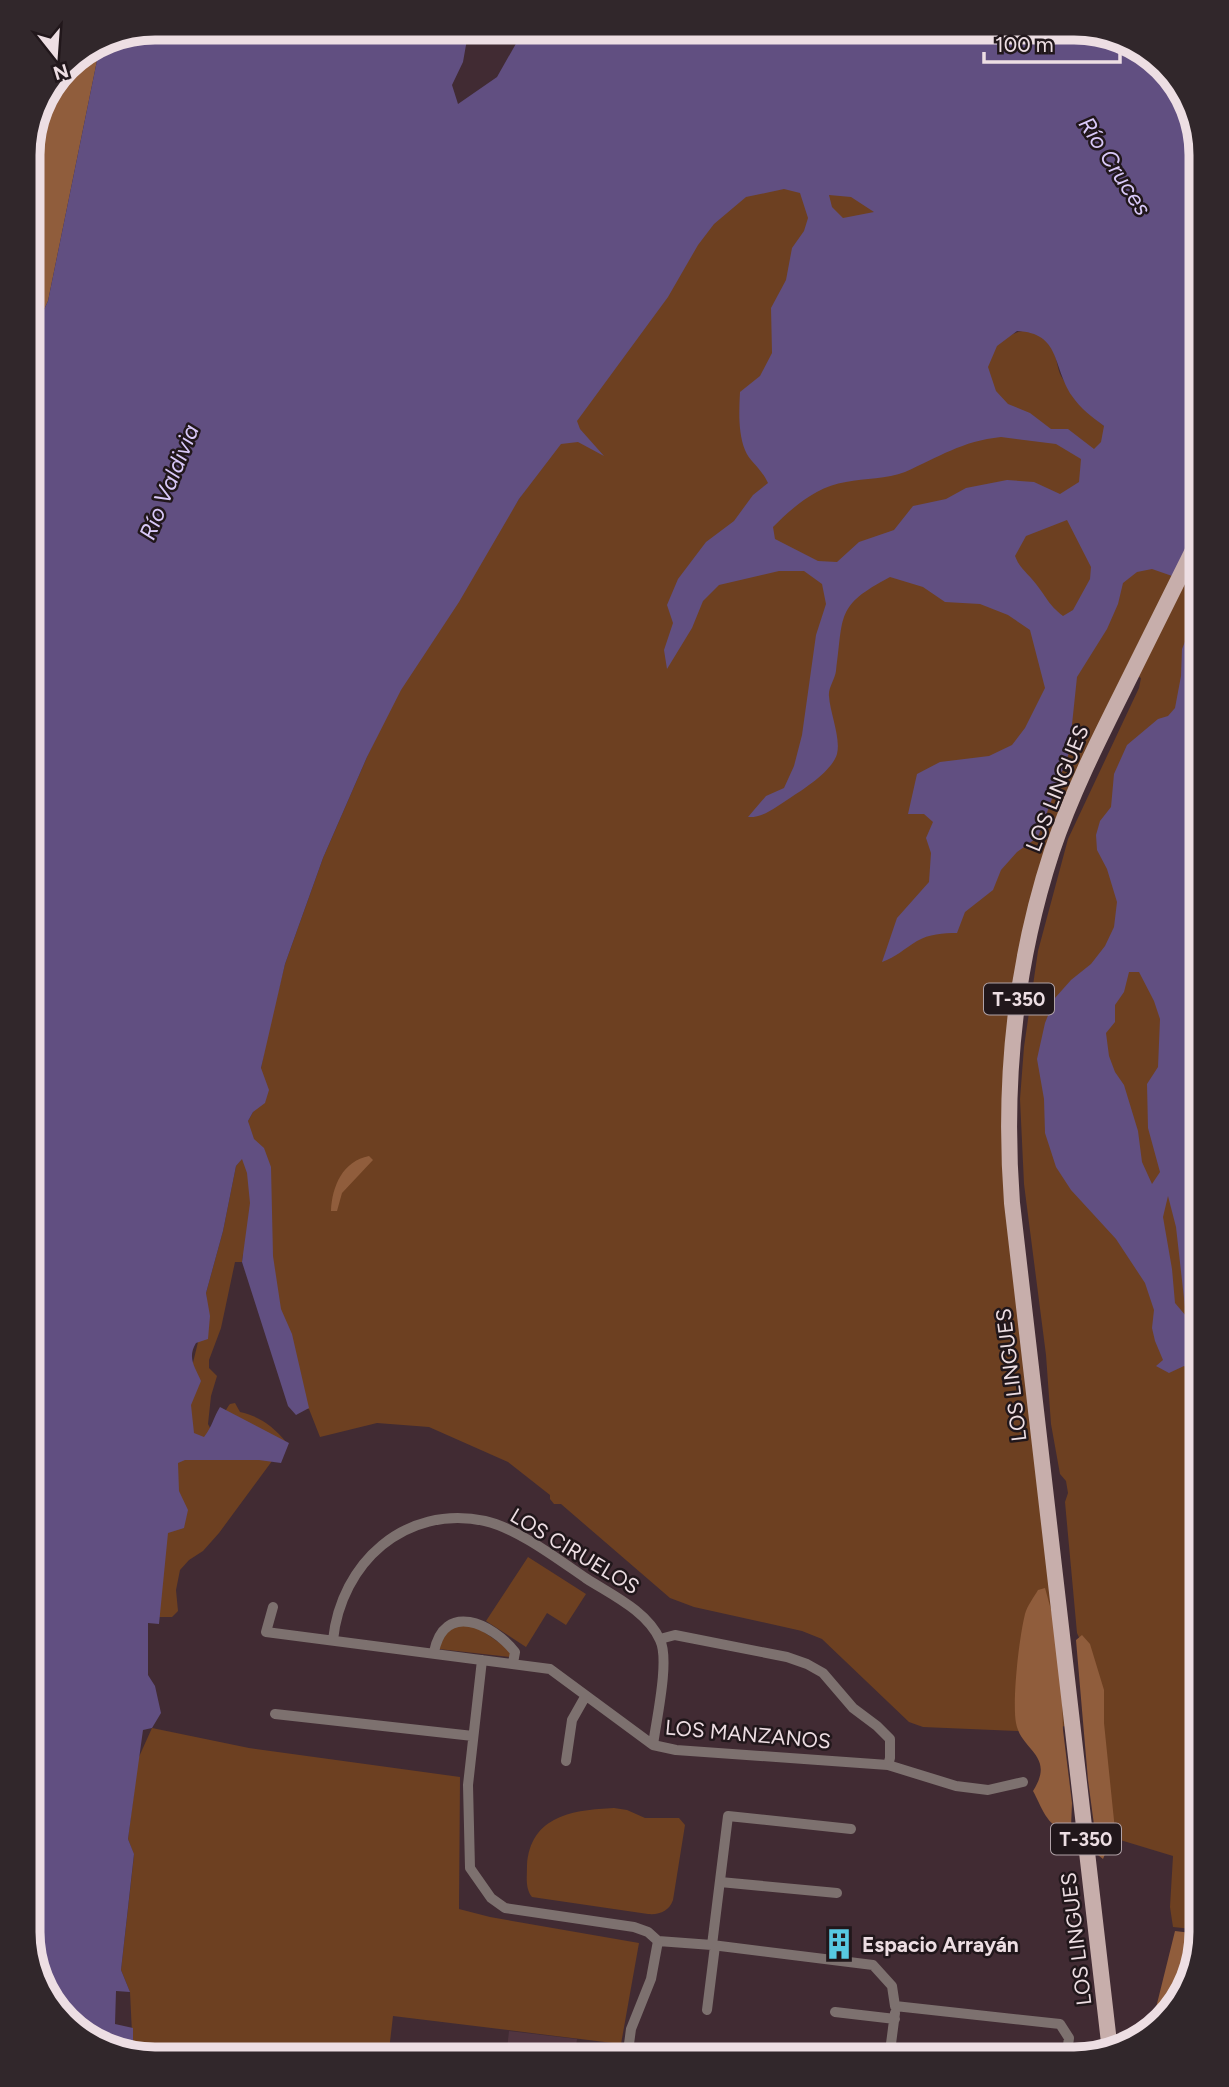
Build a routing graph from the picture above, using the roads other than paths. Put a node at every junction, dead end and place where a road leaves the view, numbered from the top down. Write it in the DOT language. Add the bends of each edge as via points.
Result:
graph roads {
  1 [pos="1189,558"];
  2 [pos="273,1607"];
  3 [pos="660,1639"];
  4 [pos="333,1640"];
  5 [pos="433,1652"];
  6 [pos="482,1660"];
  7 [pos="513,1663"];
  8 [pos="585,1697"];
  9 [pos="275,1714"];
  10 [pos="473,1736"];
  11 [pos="653,1745"];
  12 [pos="566,1761"];
  13 [pos="888,1765"];
  14 [pos="1023,1782"];
  15 [pos="851,1829"];
  16 [pos="720,1882"];
  17 [pos="838,1893"];
  18 [pos="658,1941"];
  19 [pos="714,1945"];
  20 [pos="895,2006"];
  21 [pos="707,2010"];
  22 [pos="835,2012"];
  23 [pos="895,2019"];
  24 [pos="1109,2042"];
  25 [pos="629,2047"];
  26 [pos="891,2047"];
  27 [pos="1068,2047"];
  1 -- 24 [label="main road, LOS LINGUES / T-350" via="1066,814 1036,908 1014,1025 1008,1114 1014,1222"];
  2 -- 4 [label="street, LOS MANZANOS" via="266,1632"];
  3 -- 4 [label="street, LOS CIRUELOS" via="636,1612 531,1542 487,1522 456,1518 406,1529 370,1556 345,1592"];
  3 -- 11 [label="street" via="665,1657"];
  3 -- 13 [label="street" via="675,1635 787,1657 815,1668 890,1740"];
  4 -- 5 [label="street, LOS MANZANOS"];
  5 -- 6 [label="street, LOS MANZANOS"];
  5 -- 7 [label="street" via="442,1630 455,1621 469,1621 510,1646 515,1652"];
  6 -- 7 [label="street, LOS MANZANOS"];
  6 -- 10 [label="street"];
  7 -- 8 [label="street, LOS MANZANOS" via="550,1669"];
  8 -- 11 [label="street, LOS MANZANOS"];
  8 -- 12 [label="street" via="572,1720"];
  9 -- 10 [label="street"];
  10 -- 18 [label="street" via="468,1785 470,1868 491,1898 505,1908 634,1927"];
  11 -- 13 [label="street, LOS MANZANOS"];
  13 -- 14 [label="street, LOS MANZANOS" via="956,1786 988,1790"];
  15 -- 16 [label="street" via="727,1816"];
  16 -- 17 [label="street"];
  16 -- 19 [label="street"];
  18 -- 19 [label="street"];
  18 -- 25 [label="street"];
  19 -- 20 [label="street" via="873,1965 892,1986"];
  19 -- 21 [label="street"];
  20 -- 23 [label="street"];
  20 -- 27 [label="street" via="1060,2024 1069,2038"];
  22 -- 23 [label="street"];
  23 -- 26 [label="street"];
}
